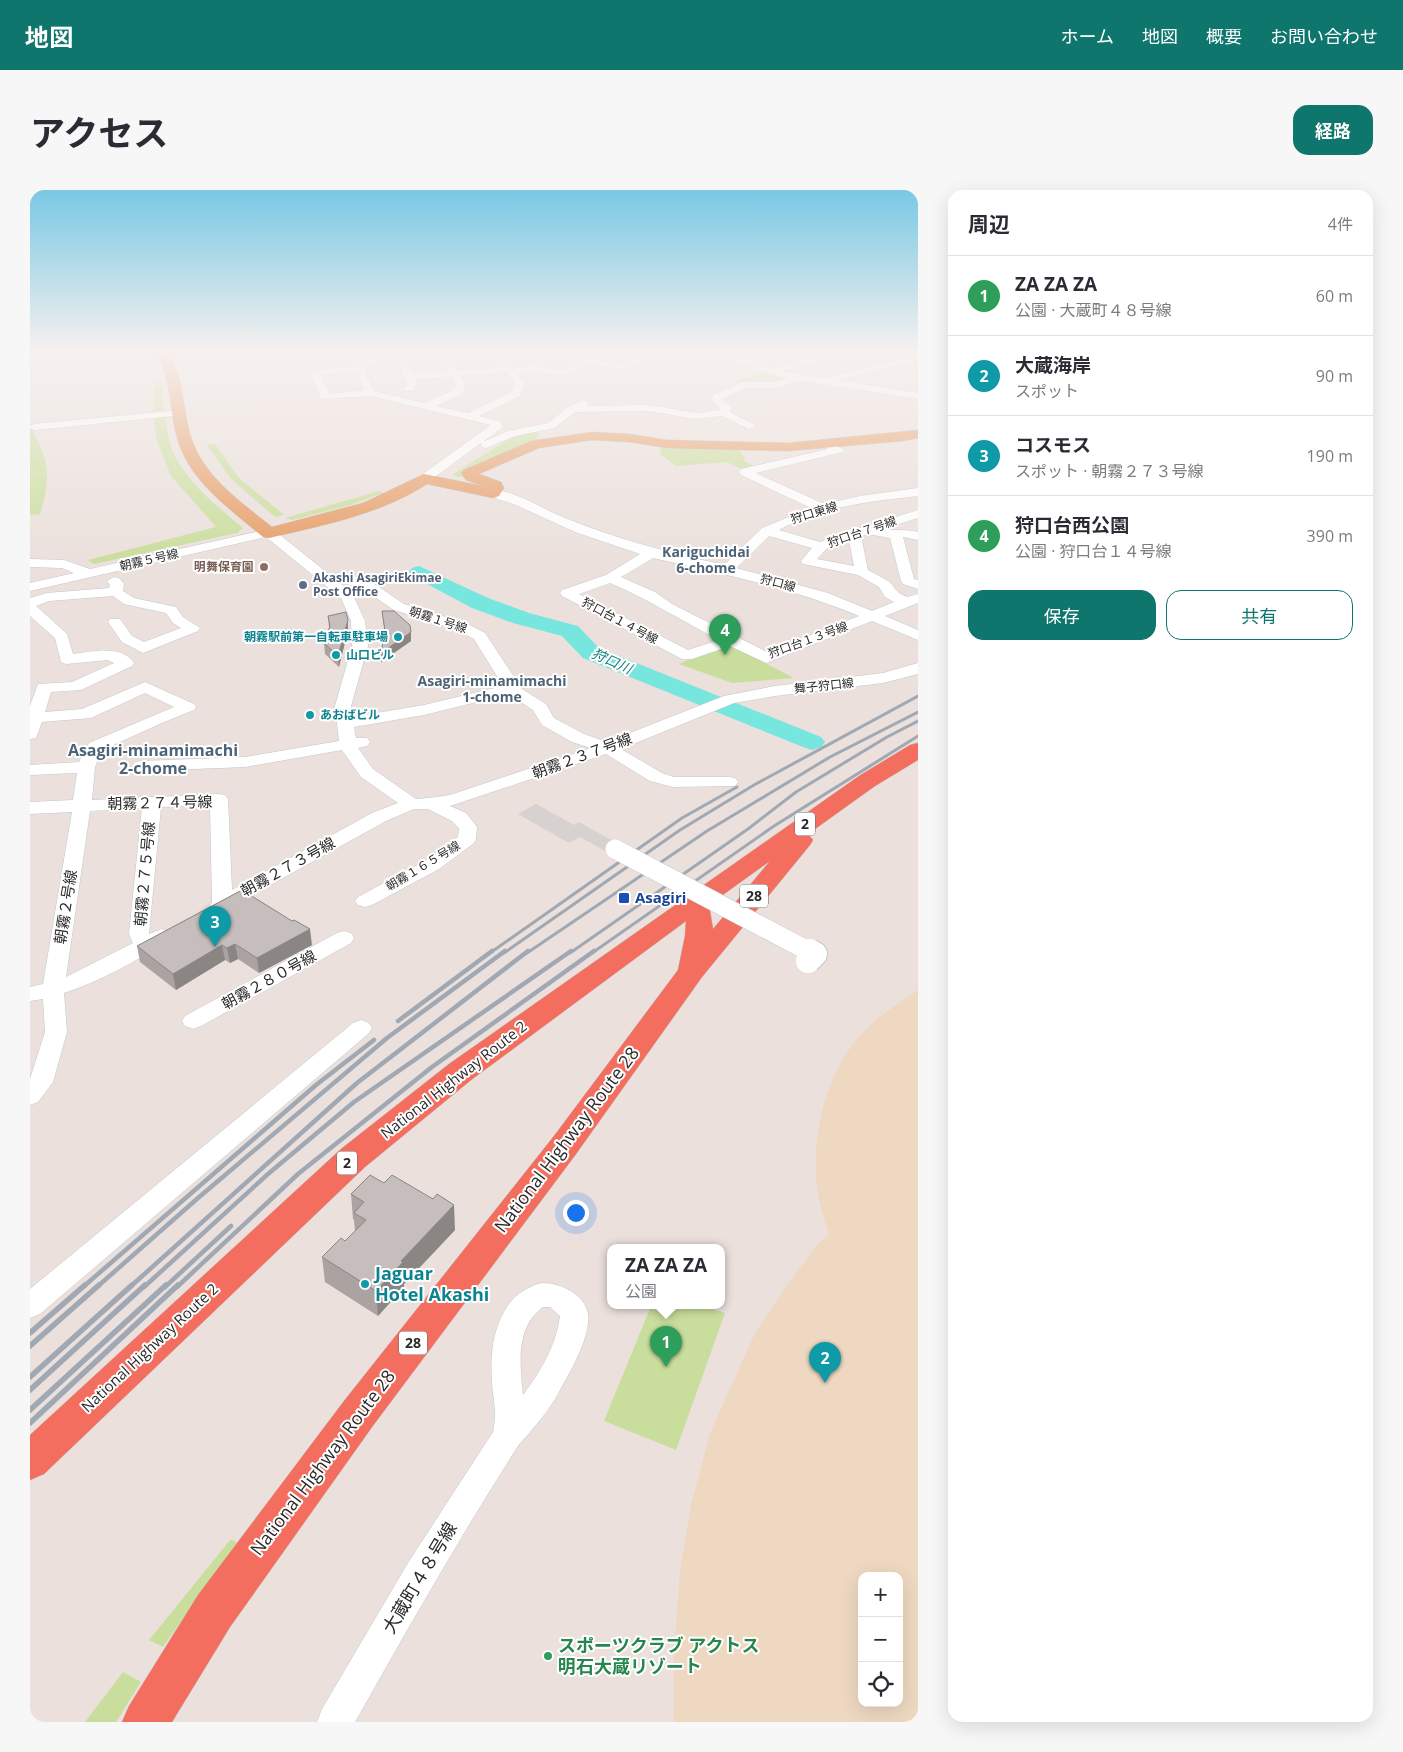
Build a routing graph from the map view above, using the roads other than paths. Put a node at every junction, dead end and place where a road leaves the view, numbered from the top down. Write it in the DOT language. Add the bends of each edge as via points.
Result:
graph roads {
  1 [pos="102,420"];
  2 [pos="181,420"];
  3 [pos="187,420"];
  4 [pos="484,420"];
  5 [pos="558,420"];
  6 [pos="702,420"];
  7 [pos="738,420"];
  8 [pos="706,424"];
  9 [pos="749,426"];
  10 [pos="35,427"];
  11 [pos="918,434"];
  12 [pos="825,444"];
  13 [pos="468,448"];
  14 [pos="424,478"];
  15 [pos="918,492"];
  16 [pos="493,493"];
  17 [pos="824,509"];
  18 [pos="918,514"];
  19 [pos="861,530"];
  20 [pos="767,531"];
  21 [pos="274,532"];
  22 [pos="896,535"];
  23 [pos="918,536"];
  24 [pos="821,546"];
  25 [pos="651,553"];
  26 [pos="30,563"];
  27 [pos="727,570"];
  28 [pos="104,571"];
  29 [pos="862,572"];
  30 [pos="89,574"];
  31 [pos="337,577"];
  32 [pos="611,578"];
  33 [pos="918,585"];
  34 [pos="30,587"];
  35 [pos="116,592"];
  36 [pos="912,600"];
  37 [pos="30,602"];
  38 [pos="30,608"];
  39 [pos="873,616"];
  40 [pos="116,622"];
  41 [pos="918,636"];
  42 [pos="732,640"];
  43 [pos="918,668"];
  44 [pos="37,687"];
  45 [pos="513,688"];
  46 [pos="730,699"];
  47 [pos="32,718"];
  48 [pos="350,723"];
  49 [pos="30,734"];
  50 [pos="355,743"];
  51 [pos="608,748"];
  52 [pos="918,750"];
  53 [pos="141,766"];
  54 [pos="86,767"];
  55 [pos="30,770"];
  56 [pos="729,782"];
  57 [pos="152,802"];
  58 [pos="82,804"];
  59 [pos="422,804"];
  60 [pos="30,808"];
  61 [pos="812,819"];
  62 [pos="615,849"];
  63 [pos="365,900"];
  64 [pos="695,902"];
  65 [pos="214,908"];
  66 [pos="179,927"];
  67 [pos="650,934"];
  68 [pos="344,938"];
  69 [pos="145,946"];
  70 [pos="808,961"];
  71 [pos="694,962"];
  72 [pos="52,991"];
  73 [pos="30,994"];
  74 [pos="193,1021"];
  75 [pos="361,1028"];
  76 [pos="34,1085"];
  77 [pos="34,1297"];
  78 [pos="507,1436"];
  79 [pos="30,1461"];
  80 [pos="145,1722"];
  81 [pos="335,1722"];
  1 -- 10 [label="street"];
  2 -- 21 [label="main road" via="186,444 208,481"];
  3 -- 21 [label="main road" via="199,459 214,480"];
  4 -- 13 [label="street" via="495,423 497,427"];
  5 -- 13 [label="street" via="551,426 512,433 484,446"];
  6 -- 8 [label="street"];
  7 -- 9 [label="street"];
  11 -- 12 [label="main road"];
  12 -- 16 [label="main road" via="788,447 666,444 592,436 550,441 528,446 469,473 471,477 494,485"];
  12 -- 17 [label="street" via="839,450 746,472"];
  13 -- 14 [label="street"];
  14 -- 16 [label="main road"];
  14 -- 21 [label="main road" via="405,491 374,504"];
  15 -- 17 [label="street, 狩口東線" via="872,497"];
  16 -- 25 [label="street, 狩口線" via="580,529"];
  17 -- 20 [label="street, 狩口東線"];
  18 -- 19 [label="street, 狩口台７号線"];
  19 -- 22 [label="street"];
  19 -- 24 [label="street, 狩口台７号線"];
  19 -- 29 [label="street"];
  20 -- 24 [label="street"];
  20 -- 27 [label="street, 狩口東線" via="752,542"];
  21 -- 28 [label="street, 朝霧５号線"];
  21 -- 31 [label="street, 朝霧１６５号線"];
  21 -- 48 [label="street, 朝霧１６５号線" via="347,596 358,621 360,646 342,706"];
  22 -- 23 [label="street"];
  22 -- 33 [label="street" via="908,580"];
  24 -- 29 [label="street, 狩口台７号線" via="808,562"];
  25 -- 27 [label="street, 狩口線"];
  25 -- 32 [label="street, 狩口台１４号線"];
  26 -- 30 [label="street" via="64,564"];
  27 -- 39 [label="street, 狩口線" via="801,589"];
  28 -- 30 [label="street, 朝霧５号線"];
  28 -- 35 [label="street" via="118,584"];
  29 -- 36 [label="street" via="885,585 891,596"];
  30 -- 34 [label="street, 朝霧５号線"];
  31 -- 45 [label="street, 朝霧１号線" via="368,586 399,607 463,627 480,636"];
  31 -- 48 [label="street, 朝霧１６５号線" via="356,594 370,625 367,659"];
  32 -- 42 [label="street, 狩口台１３号線" via="650,595"];
  32 -- 42 [label="street, 狩口台１４号線" via="567,593 687,656"];
  35 -- 37 [label="street" via="47,597"];
  35 -- 40 [label="street" via="129,601 171,610 178,620 193,628 143,648 127,639"];
  36 -- 39 [label="street, 狩口台１３号線"];
  38 -- 44 [label="street" via="62,637 66,659 110,655 126,663 75,687"];
  39 -- 41 [label="street, 狩口線"];
  39 -- 42 [label="street, 狩口台１３号線" via="766,658"];
  43 -- 46 [label="street, 舞子狩口線" via="884,678"];
  44 -- 47 [label="street"];
  45 -- 48 [label="street" via="424,710"];
  45 -- 51 [label="street, 朝霧１号線" via="540,708 548,721 578,738"];
  46 -- 51 [label="street, 朝霧２３７号線"];
  47 -- 49 [label="street"];
  47 -- 54 [label="street" via="85,714 145,687 188,707 95,747"];
  48 -- 50 [label="street, 朝霧１６５号線"];
  50 -- 53 [label="street" via="245,762"];
  50 -- 59 [label="street, 朝霧１６５号線" via="373,763"];
  51 -- 56 [label="street, 朝霧１号線" via="656,777 673,782"];
  51 -- 59 [label="street, 朝霧２３７号線" via="457,799"];
  52 -- 61 [label="highway, National Highway Route 2 / 2"];
  54 -- 55 [label="street"];
  54 -- 58 [label="street, 朝霧２号線"];
  57 -- 58 [label="street, 朝霧２７４号線"];
  57 -- 65 [label="street, 朝霧２７４号線" via="219,799"];
  57 -- 69 [label="street, 朝霧２７５号線" via="139,934"];
  58 -- 60 [label="street, 朝霧２７４号線"];
  58 -- 72 [label="street, 朝霧２号線"];
  59 -- 63 [label="street, 朝霧１６５号線" via="458,817 468,827 467,839 440,859"];
  59 -- 65 [label="street, 朝霧２７３号線" via="379,817"];
  61 -- 64 [label="highway, National Highway Route 2 / 2"];
  61 -- 71 [label="highway, National Highway Route 28 / 28" via="804,836"];
  62 -- 70 [label="street, bridge" via="815,954"];
  64 -- 67 [label="highway, National Highway Route 2 / 2"];
  64 -- 71 [label="highway, National Highway Route 28 / 28" via="700,932"];
  66 -- 69 [label="street"];
  67 -- 71 [label="highway" via="681,938 690,944"];
  67 -- 79 [label="highway, National Highway Route 2 / 2" via="460,1072 353,1158"];
  68 -- 74 [label="street, 朝霧２８０号線"];
  69 -- 72 [label="street"];
  71 -- 80 [label="highway, National Highway Route 28 / 28" via="565,1145 358,1414 214,1611"];
  72 -- 73 [label="street"];
  72 -- 76 [label="street, 朝霧２号線" via="56,1032"];
  75 -- 77 [label="street"];
  78 -- 81 [label="street, 大蔵町４８号線" via="420,1575"];
}
